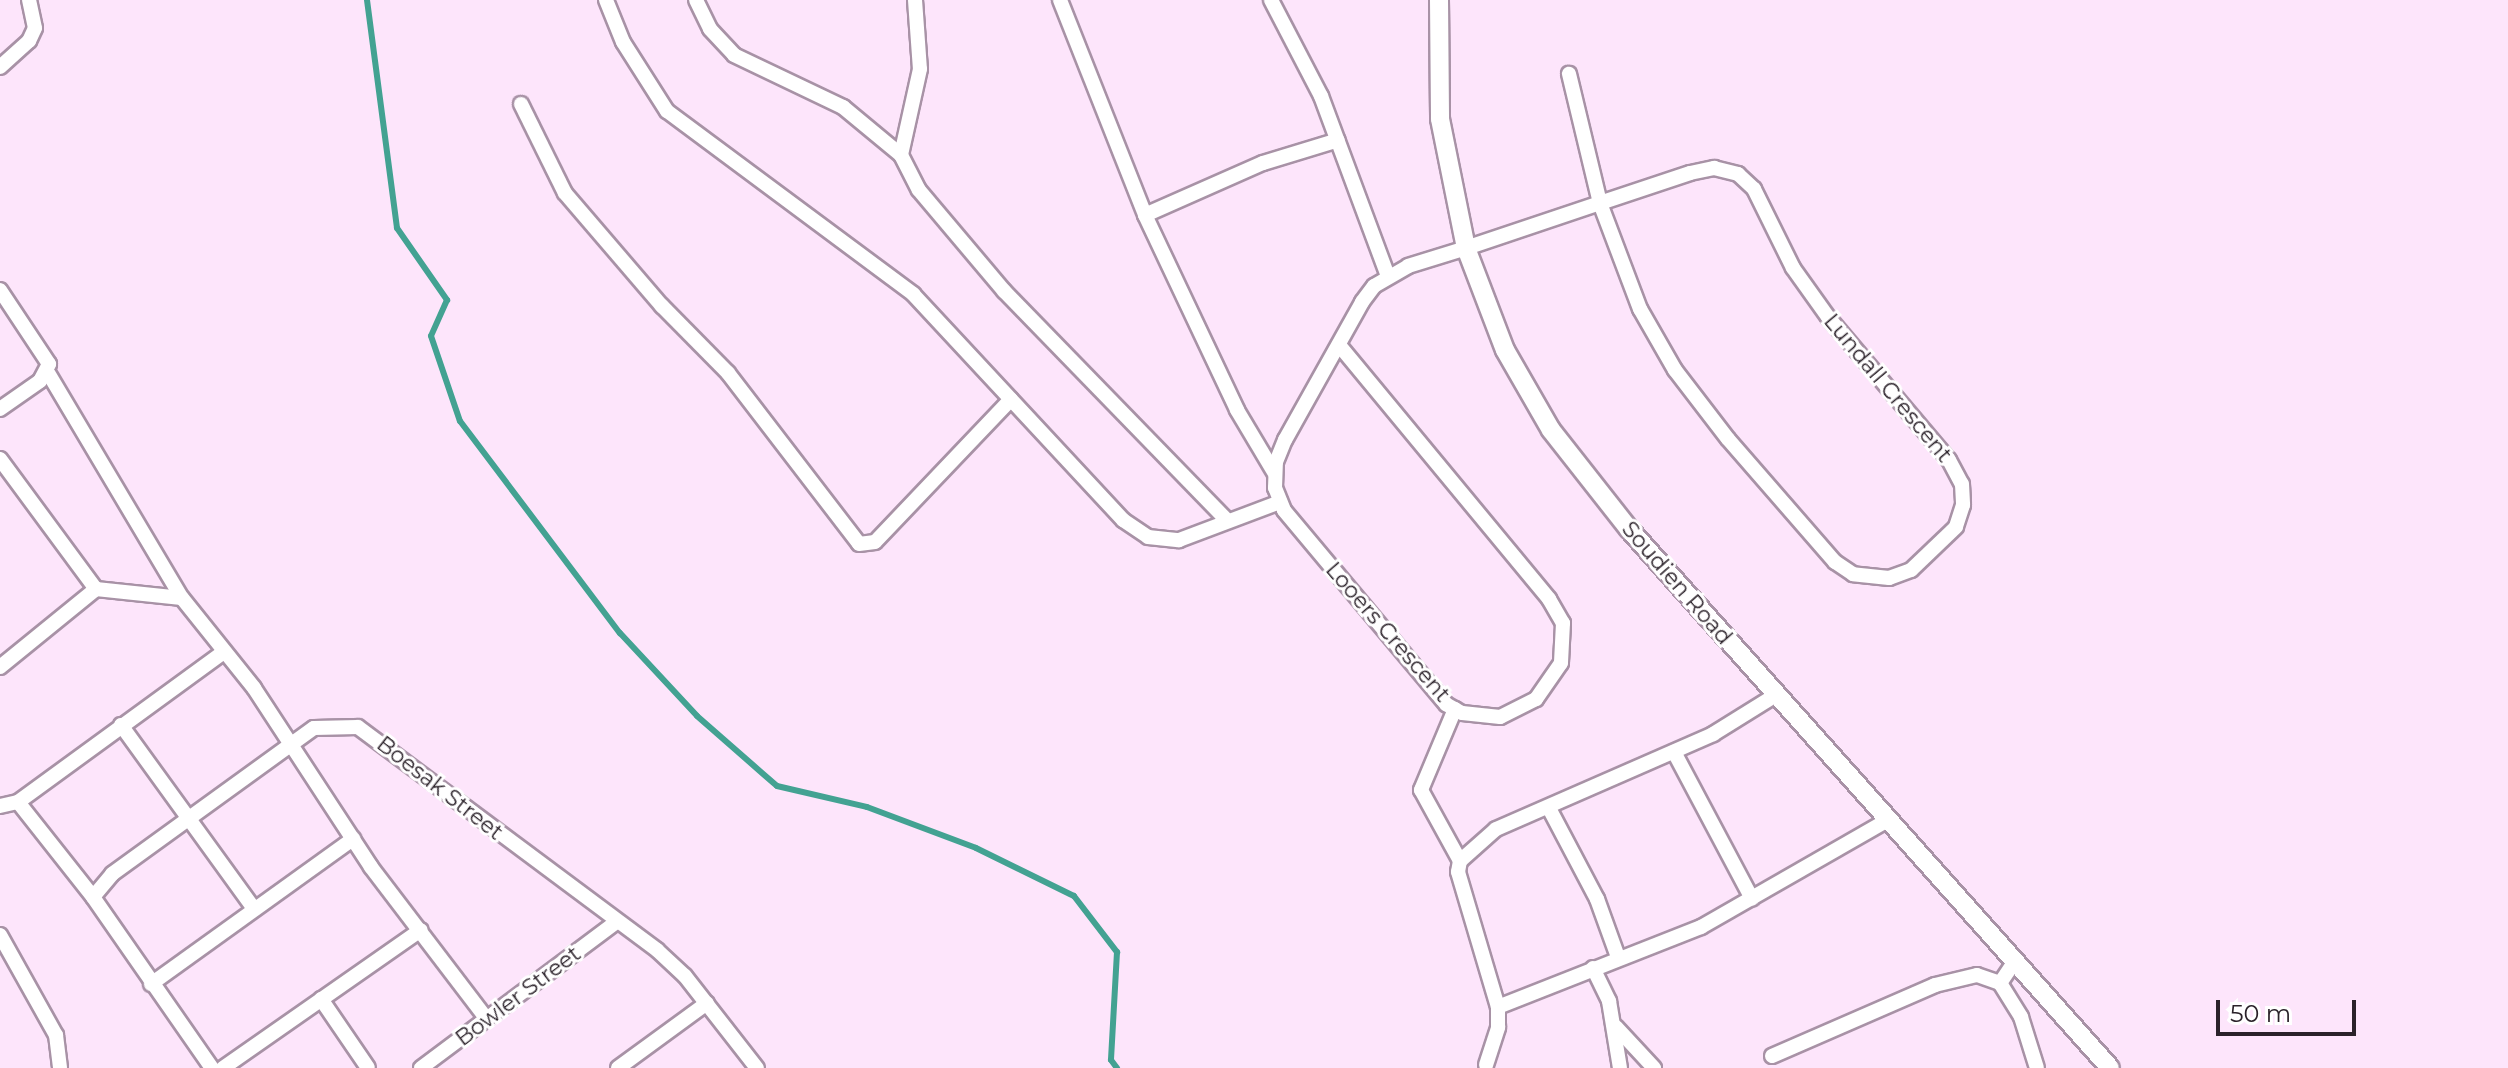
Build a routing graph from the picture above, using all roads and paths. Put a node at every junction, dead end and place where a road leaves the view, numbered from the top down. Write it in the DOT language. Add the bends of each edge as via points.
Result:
graph roads {
  1 [pos="29,0"];
  2 [pos="606,0"];
  3 [pos="696,0"];
  4 [pos="915,0"];
  5 [pos="1060,0"];
  6 [pos="1271,0"];
  7 [pos="1439,0"];
  8 [pos="0,67"];
  9 [pos="1569,74"];
  10 [pos="521,104"];
  11 [pos="1338,140"];
  12 [pos="901,155"];
  13 [pos="1600,203"];
  14 [pos="1145,215"];
  15 [pos="1466,248"];
  16 [pos="1388,276"];
  17 [pos="0,290"];
  18 [pos="1339,345"];
  19 [pos="47,371"];
  20 [pos="1011,399"];
  21 [pos="0,409"];
  22 [pos="0,459"];
  23 [pos="1274,472"];
  24 [pos="1280,502"];
  25 [pos="1226,519"];
  26 [pos="96,589"];
  27 [pos="182,598"];
  28 [pos="224,652"];
  29 [pos="0,667"];
  30 [pos="1776,695"];
  31 [pos="1455,709"];
  32 [pos="121,725"];
  33 [pos="292,743"];
  34 [pos="1674,752"];
  35 [pos="18,802"];
  36 [pos="0,806"];
  37 [pos="1550,810"];
  38 [pos="187,820"];
  39 [pos="1888,820"];
  40 [pos="353,839"];
  41 [pos="1460,861"];
  42 [pos="93,897"];
  43 [pos="1752,899"];
  44 [pos="254,909"];
  45 [pos="615,923"];
  46 [pos="421,930"];
  47 [pos="0,935"];
  48 [pos="1618,957"];
  49 [pos="2015,961"];
  50 [pos="1593,968"];
  51 [pos="2000,983"];
  52 [pos="151,984"];
  53 [pos="321,999"];
  54 [pos="707,1003"];
  55 [pos="1498,1007"];
  56 [pos="487,1019"];
  57 [pos="1616,1027"];
  58 [pos="1772,1056"];
  59 [pos="1486,1065"];
  60 [pos="429,1066"];
  61 [pos="60,1068"];
  62 [pos="212,1068"];
  63 [pos="223,1068"];
  64 [pos="368,1068"];
  65 [pos="618,1068"];
  66 [pos="757,1068"];
  67 [pos="1620,1068"];
  68 [pos="1654,1068"];
  69 [pos="2037,1068"];
  70 [pos="2110,1068"];
  1 -- 8 [label="street" via="35,28 29,41"];
  2 -- 20 [label="street" via="623,42 667,111 913,294"];
  3 -- 12 [label="street" via="710,29 734,55 843,107"];
  4 -- 12 [label="street" via="920,69"];
  5 -- 14 [label="street"];
  6 -- 11 [label="street"];
  7 -- 15 [label="street, Soudien Road" via="1440,119"];
  9 -- 13 [label="street"];
  10 -- 20 [label="street" via="565,193 728,373 859,544 875,542"];
  11 -- 14 [label="street" via="1263,163"];
  11 -- 16 [label="street"];
  12 -- 25 [label="street" via="919,190 1004,291"];
  13 -- 13 [label="street, Lundall Crescent" via="1640,309 1675,370 1835,562 1853,574 1876,579 1911,570 1926,559 1956,527 1962,484 1949,460 1793,268 1747,180 1714,168"];
  13 -- 15 [label="street, Lundall Crescent"];
  14 -- 23 [label="street" via="1237,410"];
  15 -- 16 [label="street"];
  15 -- 30 [label="street, Soudien Road" via="1505,350 1551,430 1587,480"];
  16 -- 18 [label="street" via="1362,302"];
  17 -- 19 [label="street" via="47,357"];
  18 -- 23 [label="street" via="1285,440"];
  18 -- 31 [label="street, Looers Crescent" via="1549,599 1563,623 1561,663 1536,699 1500,717"];
  19 -- 21 [label="street"];
  19 -- 27 [label="street"];
  20 -- 25 [label="street" via="1123,520 1148,537 1179,540"];
  22 -- 26 [label="street"];
  23 -- 24 [label="street, Looers Crescent"];
  24 -- 25 [label="street"];
  24 -- 31 [label="street, Looers Crescent"];
  26 -- 27 [label="street"];
  26 -- 29 [label="street"];
  27 -- 28 [label="street"];
  28 -- 32 [label="street"];
  28 -- 33 [label="street"];
  30 -- 34 [label="street"];
  30 -- 39 [label="street, Soudien Road"];
  31 -- 41 [label="street" via="1421,790"];
  32 -- 35 [label="street"];
  32 -- 38 [label="street"];
  33 -- 38 [label="street, Boesak Street"];
  33 -- 40 [label="street"];
  33 -- 45 [label="street, Boesak Street" via="328,724 358,727"];
  34 -- 37 [label="street"];
  34 -- 43 [label="street"];
  35 -- 36 [label="street"];
  35 -- 42 [label="street"];
  37 -- 41 [label="street" via="1496,829"];
  37 -- 48 [label="street" via="1597,899"];
  38 -- 42 [label="street, Boesak Street" via="112,874"];
  38 -- 44 [label="street"];
  39 -- 43 [label="street"];
  39 -- 49 [label="street, Soudien Road"];
  40 -- 44 [label="street"];
  40 -- 46 [label="street"];
  41 -- 55 [label="street" via="1458,872"];
  42 -- 52 [label="street"];
  43 -- 48 [label="street" via="1654,949"];
  44 -- 52 [label="street"];
  45 -- 54 [label="street, Boesak Street" via="657,950"];
  45 -- 56 [label="street, Bowler Street"];
  46 -- 53 [label="street"];
  46 -- 56 [label="street"];
  47 -- 61 [label="street" via="56,1035"];
  48 -- 50 [label="street"];
  49 -- 51 [label="street"];
  49 -- 70 [label="street, Soudien Road"];
  50 -- 55 [label="street"];
  50 -- 57 [label="street"];
  51 -- 58 [label="street" via="1977,975 1935,985"];
  51 -- 69 [label="street" via="2021,1017"];
  52 -- 62 [label="street"];
  53 -- 63 [label="street"];
  53 -- 64 [label="street"];
  54 -- 65 [label="street"];
  54 -- 66 [label="street, Boesak Street"];
  55 -- 59 [label="street" via="1498,1027"];
  56 -- 60 [label="street, Bowler Street"];
  57 -- 67 [label="street"];
  57 -- 68 [label="street"];
}
